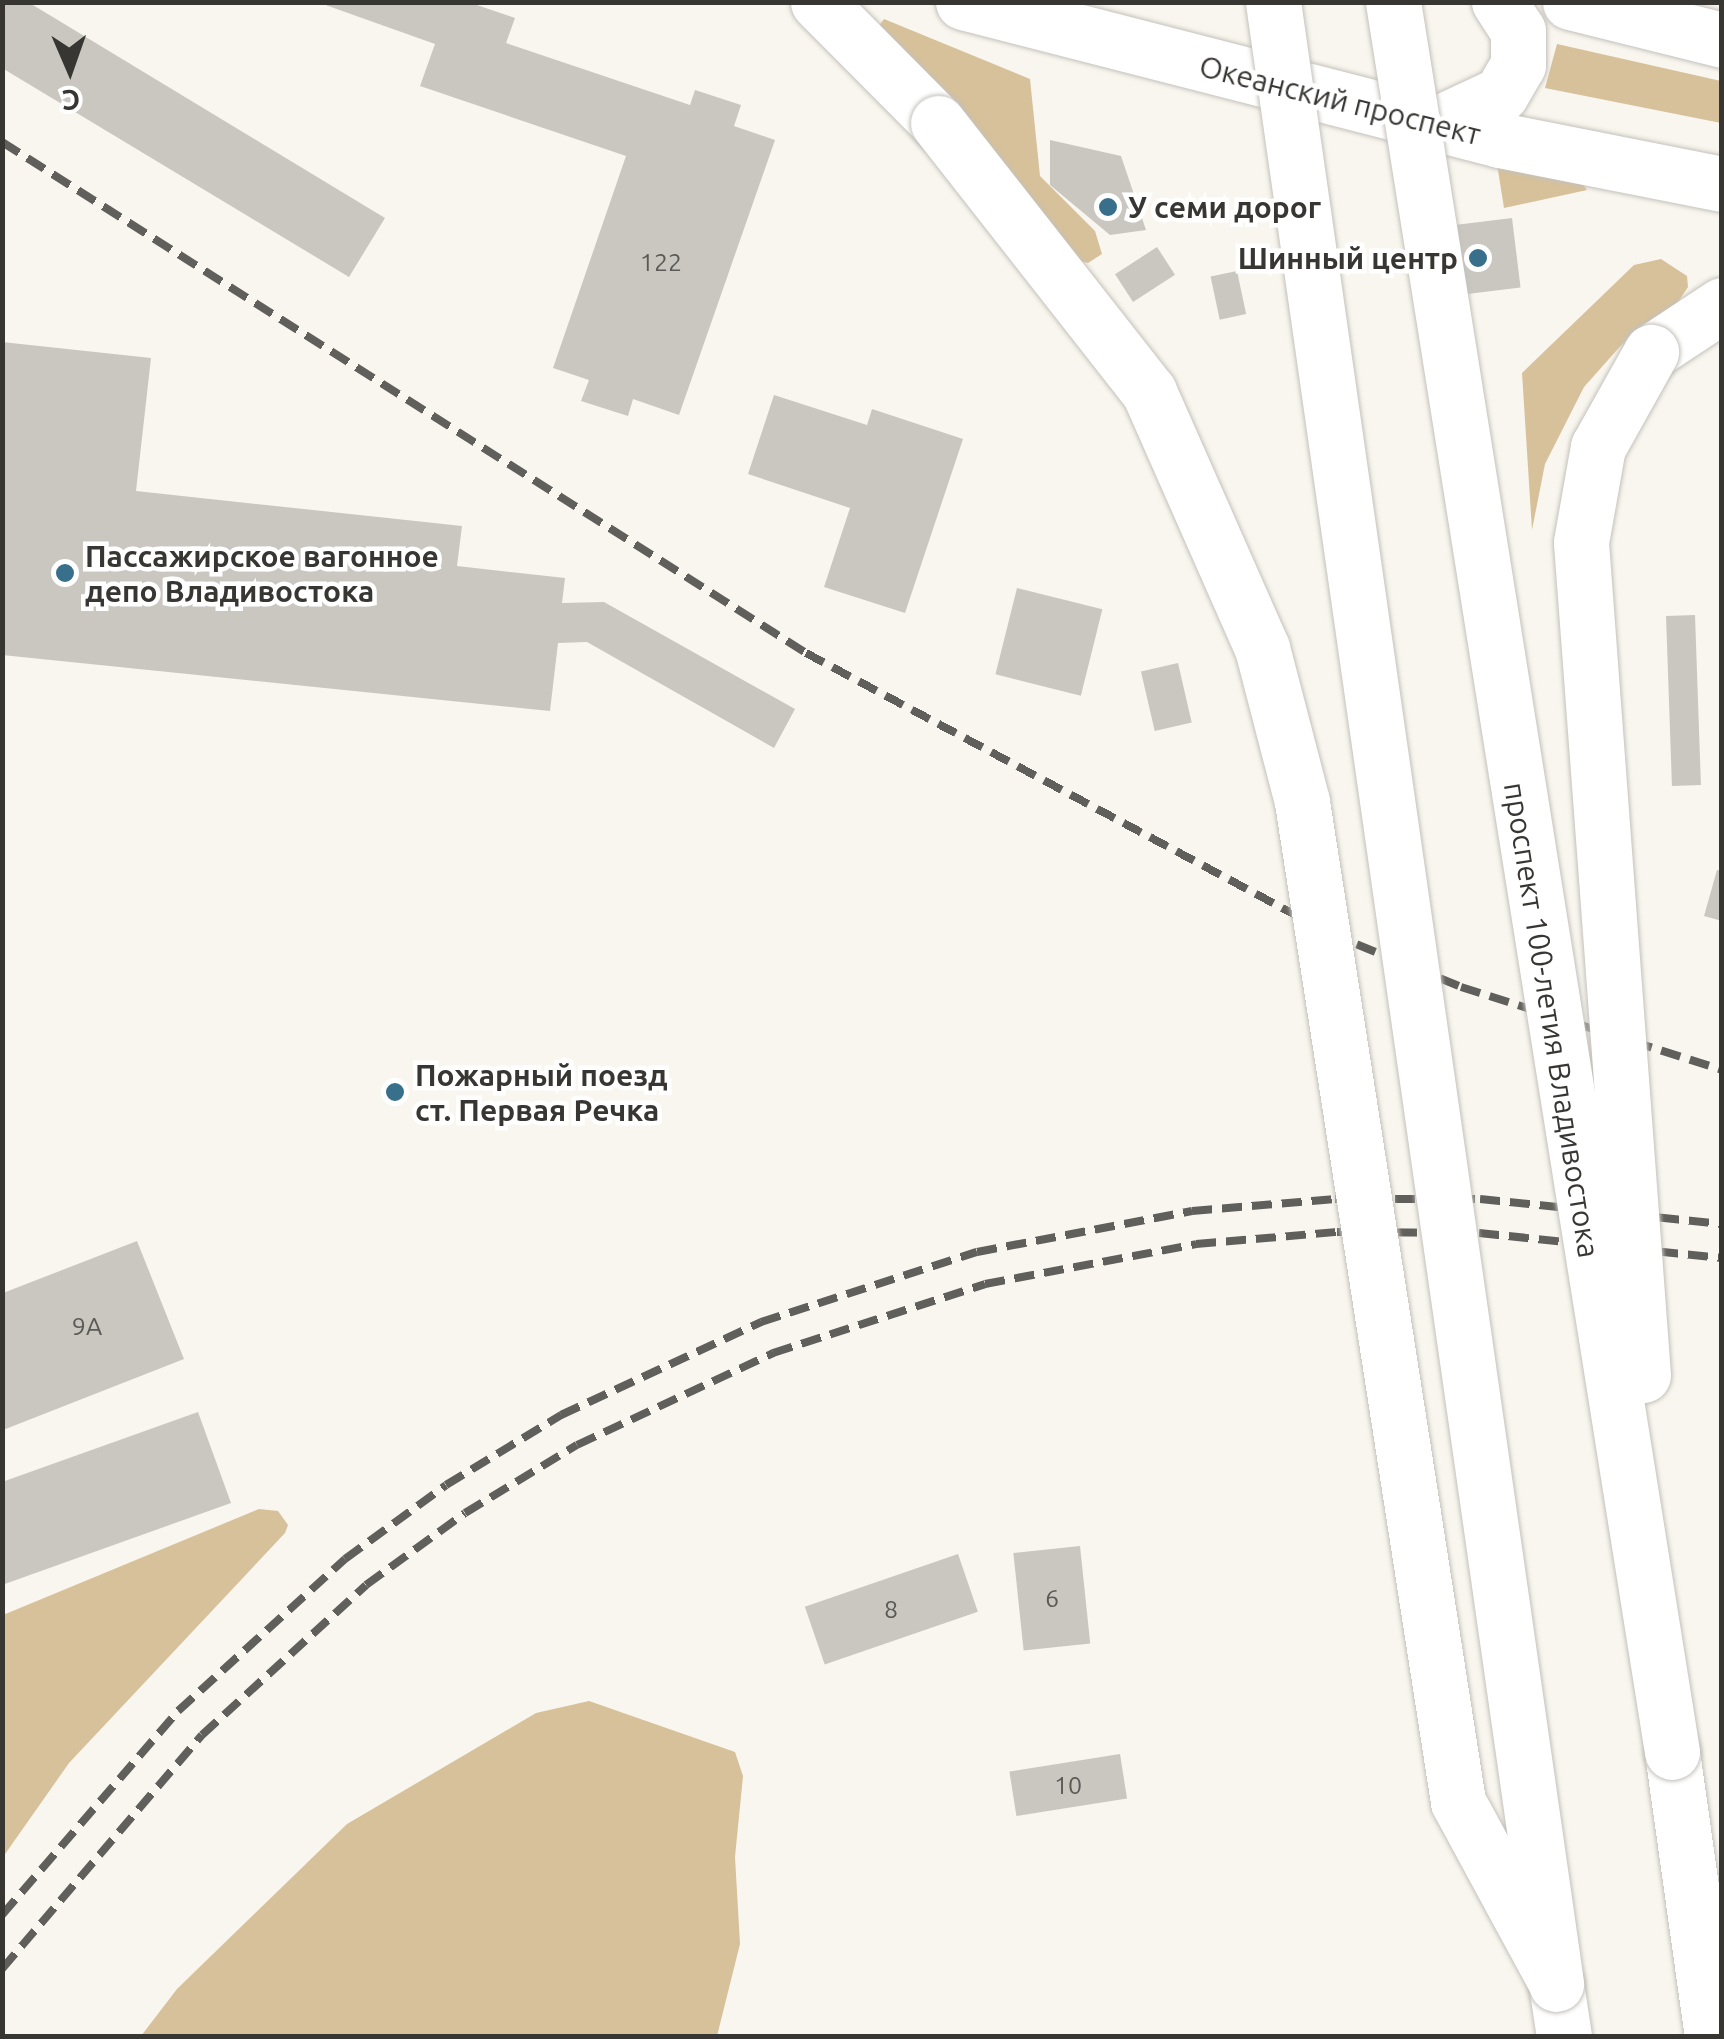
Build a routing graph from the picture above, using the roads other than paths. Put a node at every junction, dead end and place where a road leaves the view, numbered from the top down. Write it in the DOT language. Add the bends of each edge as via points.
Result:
graph roads {
  1 [pos="818,2"];
  2 [pos="963,2"];
  3 [pos="1273,2"];
  4 [pos="1393,2"];
  5 [pos="1499,2"];
  6 [pos="1570,2"];
  7 [pos="1722,13"];
  8 [pos="1637,18"];
  9 [pos="1085,22"];
  10 [pos="1722,40"];
  11 [pos="1440,123"];
  12 [pos="1722,184"];
  13 [pos="1722,305"];
  14 [pos="1672,1752"];
  15 [pos="1556,1984"];
  16 [pos="1564,2036"];
  17 [pos="1712,2036"];
  1 -- 15 [label="main road, bridge" via="938,123 1149,392 1262,648 1302,802 1458,1802"];
  2 -- 9 [label="main road, Океанский проспект"];
  3 -- 15 [label="main road, bridge"];
  4 -- 14 [label="main road, проспект 100-летия Владивостока, bridge"];
  5 -- 11 [label="main road" via="1518,31 1518,66 1501,94"];
  6 -- 8 [label="main road"];
  7 -- 8 [label="main road"];
  8 -- 10 [label="main road"];
  9 -- 11 [label="main road, Океанский проспект"];
  11 -- 12 [label="main road, Океанский проспект"];
  13 -- 14 [label="main road, bridge" via="1651,352 1598,447 1581,542"];
  14 -- 17 [label="main road, проспект 100-летия Владивостока"];
  15 -- 16 [label="main road"];
}
